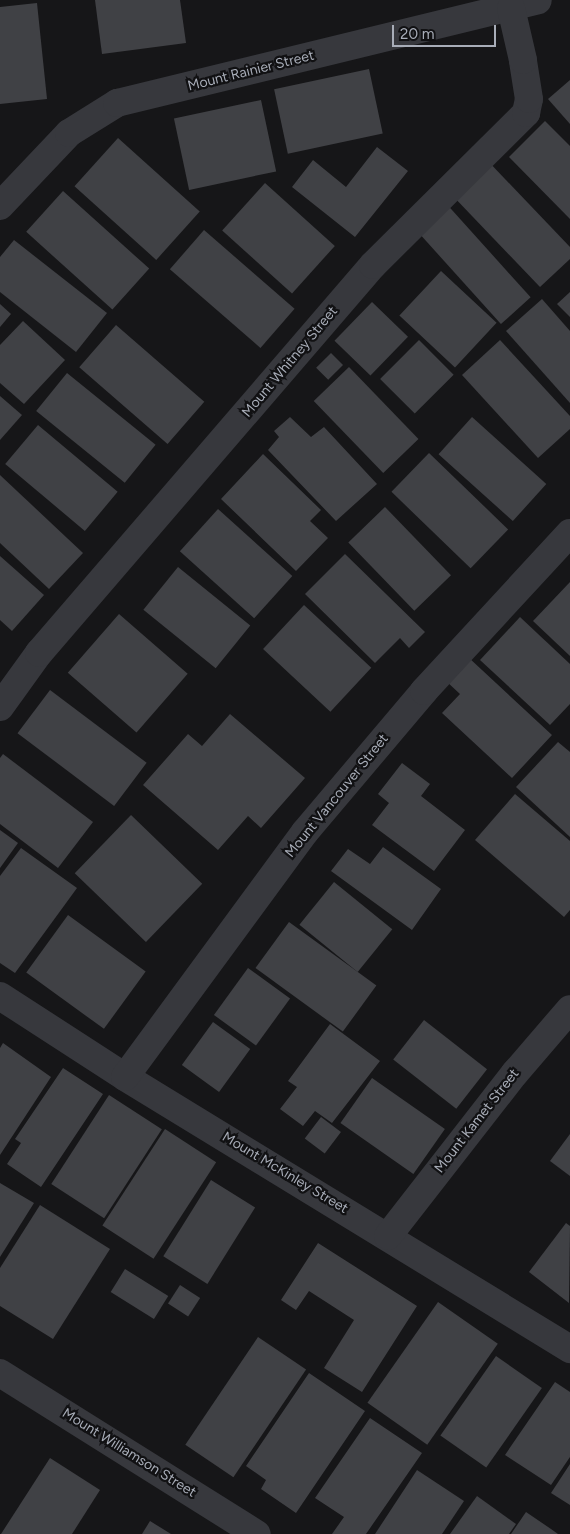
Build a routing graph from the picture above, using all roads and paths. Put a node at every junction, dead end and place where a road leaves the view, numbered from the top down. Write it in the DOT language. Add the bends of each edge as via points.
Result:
graph roads {
  1 [pos="538,0"];
  2 [pos="511,8"];
  3 [pos="0,206"];
  4 [pos="570,533"];
  5 [pos="0,707"];
  6 [pos="0,996"];
  7 [pos="570,1009"];
  8 [pos="125,1076"];
  9 [pos="388,1236"];
  10 [pos="570,1349"];
  11 [pos="0,1373"];
  12 [pos="257,1534"];
  1 -- 2 [label="street, Mount Rainier Street"];
  2 -- 3 [label="street, Mount Rainier Street" via="117,104 69,133"];
  2 -- 5 [label="street, Mount Whitney Street" via="528,92 526,112 373,265 39,653"];
  4 -- 8 [label="street, Mount Vancouver Street" via="424,691 305,832"];
  6 -- 8 [label="street, Mount McKinley Street"];
  7 -- 9 [label="street, Mount Kamet Street" via="515,1072"];
  8 -- 9 [label="street, Mount McKinley Street"];
  9 -- 10 [label="street, Mount McKinley Street"];
  11 -- 12 [label="street, Mount Williamson Street"];
}
